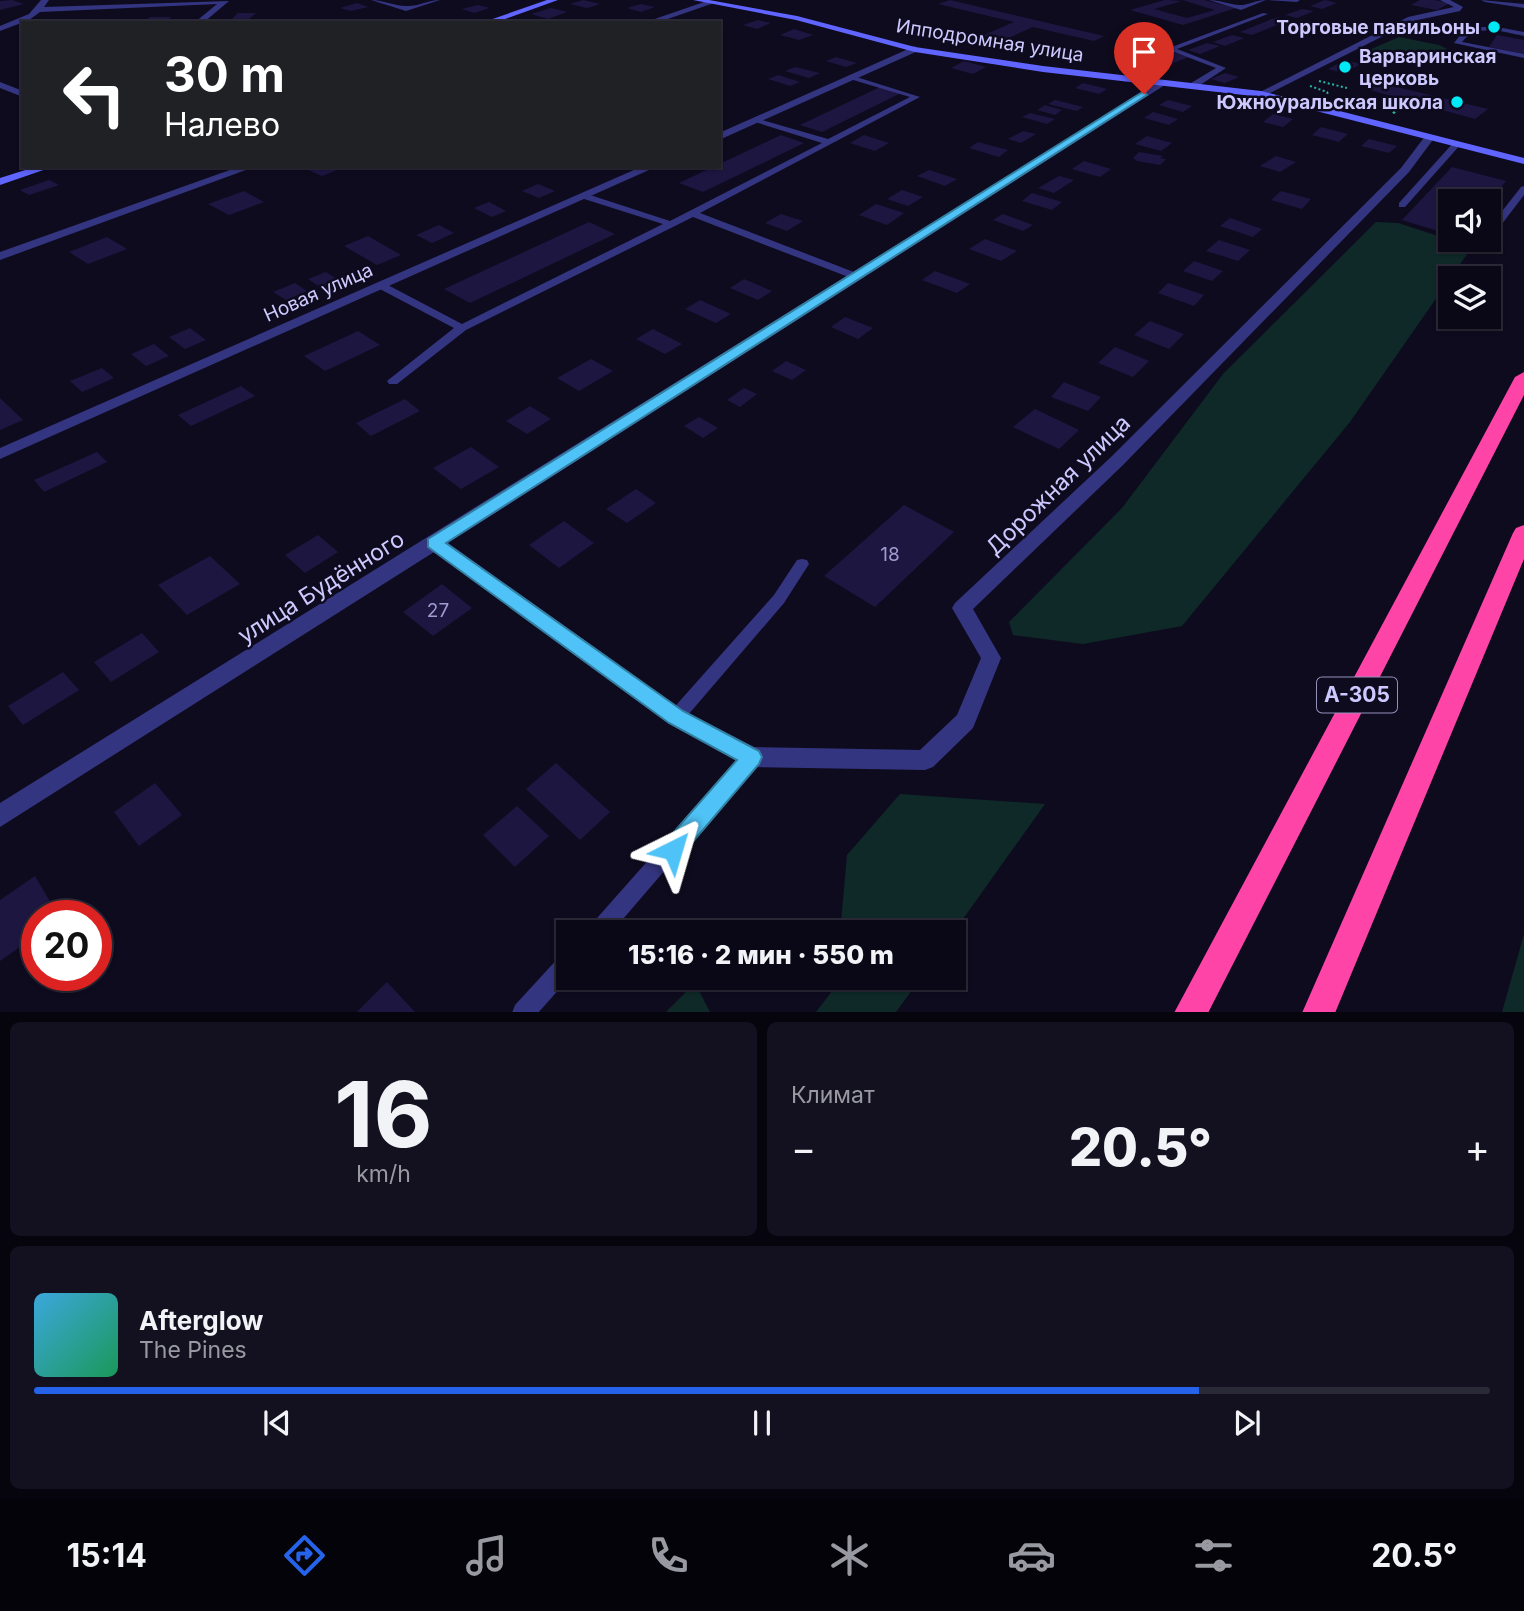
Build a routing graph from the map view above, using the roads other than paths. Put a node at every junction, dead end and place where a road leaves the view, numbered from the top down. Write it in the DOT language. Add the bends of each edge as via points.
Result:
graph roads {
  1 [pos="46,0"];
  2 [pos="375,0"];
  3 [pos="436,0"];
  4 [pos="554,0"];
  5 [pos="1212,0"];
  6 [pos="1263,0"];
  7 [pos="1271,0"];
  8 [pos="1297,0"];
  9 [pos="1444,0"];
  10 [pos="1485,0"];
  11 [pos="225,1"];
  12 [pos="701,1"];
  13 [pos="1524,6"];
  14 [pos="39,10"];
  15 [pos="1265,14"];
  16 [pos="200,21"];
  17 [pos="491,21"];
  18 [pos="653,21"];
  19 [pos="0,29"];
  20 [pos="1524,34"];
  21 [pos="915,49"];
  22 [pos="1524,56"];
  23 [pos="853,77"];
  24 [pos="1163,83"];
  25 [pos="0,85"];
  26 [pos="1194,85"];
  27 [pos="21,92"];
  28 [pos="1261,94"];
  29 [pos="0,97"];
  30 [pos="758,120"];
  31 [pos="721,136"];
  32 [pos="1430,137"];
  33 [pos="828,142"];
  34 [pos="1457,144"];
  35 [pos="1524,161"];
  36 [pos="44,168"];
  37 [pos="246,168"];
  38 [pos="648,168"];
  39 [pos="0,182"];
  40 [pos="1524,189"];
  41 [pos="584,196"];
  42 [pos="1402,205"];
  43 [pos="692,213"];
  44 [pos="1501,219"];
  45 [pos="671,225"];
  46 [pos="0,256"];
  47 [pos="855,276"];
  48 [pos="380,285"];
  49 [pos="462,328"];
  50 [pos="1524,377"];
  51 [pos="393,381"];
  52 [pos="0,454"];
  53 [pos="1524,533"];
  54 [pos="434,543"];
  55 [pos="802,564"];
  56 [pos="676,717"];
  57 [pos="751,757"];
  58 [pos="0,816"];
  59 [pos="608,920"];
  60 [pos="556,977"];
  61 [pos="524,1012"];
  62 [pos="1191,1012"];
  63 [pos="1318,1012"];
  1 -- 14 [label="street"];
  2 -- 3 [label="street" via="407,9"];
  4 -- 17 [label="street"];
  5 -- 6 [label="lane" via="1241,8"];
  7 -- 8 [label="lane"];
  9 -- 28 [label="street" via="1458,9 1411,19"];
  10 -- 13 [label="street"];
  11 -- 14 [label="street"];
  11 -- 16 [label="street"];
  12 -- 18 [label="street"];
  12 -- 21 [label="street, Ипподромная улица" via="797,18"];
  14 -- 19 [label="street"];
  15 -- 26 [label="lane" via="1171,49 1222,68"];
  20 -- 22 [label="lane" via="1481,27 1462,35 1457,43"];
  21 -- 23 [label="street"];
  21 -- 24 [label="street, Ипподромная улица"];
  23 -- 30 [label="street"];
  23 -- 33 [label="lane" via="916,97"];
  24 -- 26 [label="street, Ипподромная улица"];
  24 -- 47 [label="street, улица Будённого"];
  25 -- 27 [label="street"];
  26 -- 28 [label="street, Ипподромная улица"];
  27 -- 29 [label="street"];
  28 -- 32 [label="street, Ипподромная улица"];
  30 -- 31 [label="street"];
  30 -- 33 [label="lane"];
  32 -- 34 [label="street, Ипподромная улица"];
  32 -- 57 [label="street, Дорожная улица" via="1396,179 1117,461 962,608 990,658 965,721 925,760"];
  33 -- 43 [label="lane"];
  34 -- 35 [label="street, Ипподромная улица"];
  34 -- 42 [label="lane"];
  36 -- 39 [label="street"];
  37 -- 46 [label="street"];
  38 -- 41 [label="street, Новая улица"];
  40 -- 44 [label="lane"];
  41 -- 45 [label="lane"];
  41 -- 48 [label="street, Новая улица"];
  43 -- 45 [label="lane"];
  43 -- 47 [label="lane"];
  45 -- 49 [label="lane"];
  47 -- 54 [label="street, улица Будённого"];
  48 -- 49 [label="lane"];
  48 -- 52 [label="street, Новая улица"];
  49 -- 51 [label="lane"];
  50 -- 62 [label="highway, А-305"];
  53 -- 63 [label="highway"];
  54 -- 56 [label="street"];
  54 -- 58 [label="street, улица Будённого"];
  55 -- 56 [label="lane" via="779,599"];
  56 -- 57 [label="street"];
  57 -- 59 [label="lane"];
  60 -- 61 [label="lane"];
}
